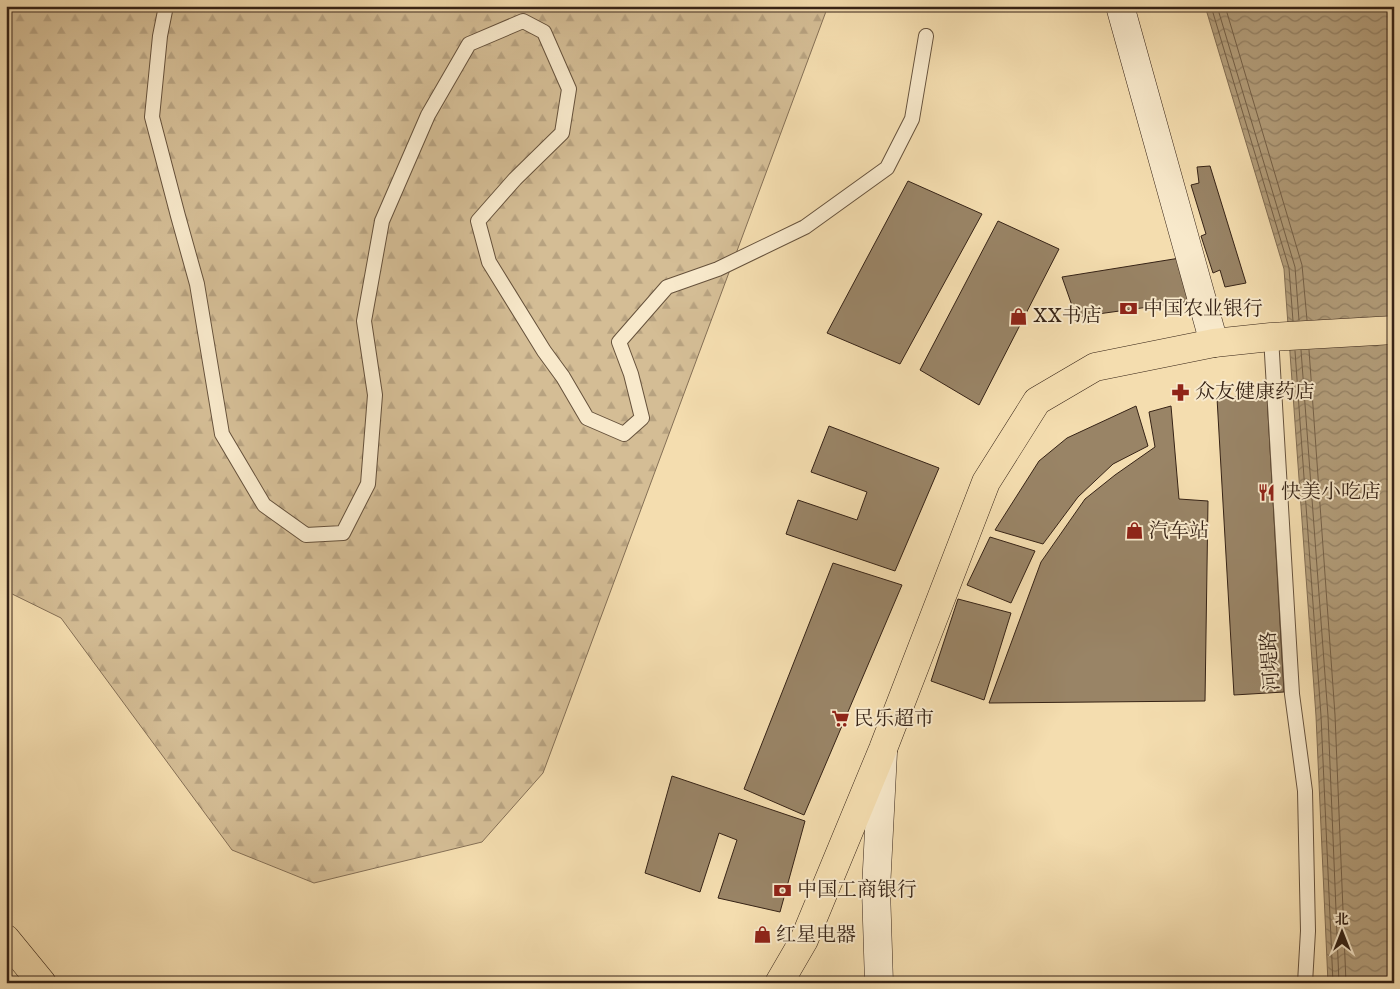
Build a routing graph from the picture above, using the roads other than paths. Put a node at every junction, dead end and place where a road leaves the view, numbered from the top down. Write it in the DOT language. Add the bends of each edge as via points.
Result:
graph roads {
  1 [pos="166,6"];
  2 [pos="1120,6"];
  3 [pos="926,36"];
  4 [pos="1394,330"];
  5 [pos="1272,337"];
  6 [pos="1214,343"];
  7 [pos="883,749"];
  8 [pos="6,939"];
  9 [pos="42,983"];
  10 [pos="779,983"];
  11 [pos="879,983"];
  12 [pos="1305,983"];
  1 -- 3 [label="lane" via="152,117 197,284 222,434 264,505 306,535 343,533 368,484 375,395 364,321 382,221 428,115 469,44 523,21 544,32 569,89 562,133 478,221 489,262 587,418 624,434 642,418 619,342 667,287 718,270 805,227 887,168 912,119"];
  2 -- 6 [label="main road"];
  4 -- 5 [label="main road"];
  5 -- 6 [label="main road"];
  5 -- 12 [label="lane, 河堤路" via="1292,694 1305,791 1308,932"];
  6 -- 7 [label="main road" via="1095,368 1037,401 986,482"];
  7 -- 10 [label="main road" via="804,940"];
  7 -- 11 [label="main road" via="876,889"];
  8 -- 9 [label="main road"];
}
